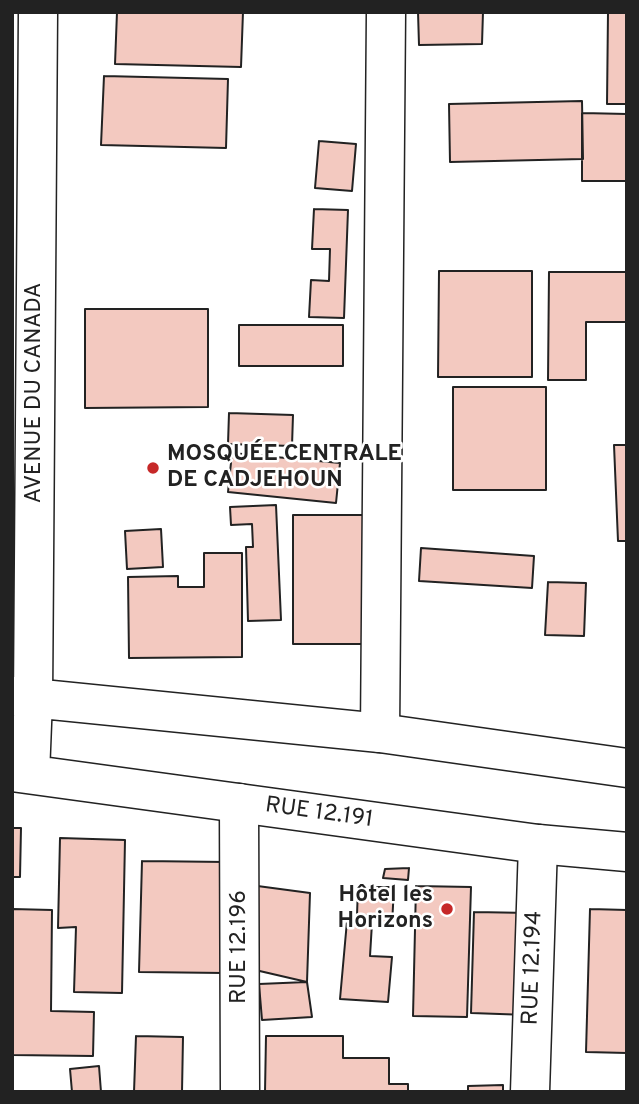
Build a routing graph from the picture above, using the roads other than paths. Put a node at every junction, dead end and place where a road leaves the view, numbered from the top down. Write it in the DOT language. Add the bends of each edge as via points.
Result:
graph roads {
  1 [pos="38,12"];
  2 [pos="386,12"];
  3 [pos="23,697"];
  4 [pos="380,733"];
  5 [pos="627,768"];
  6 [pos="21,773"];
  7 [pos="239,803"];
  8 [pos="538,844"];
  9 [pos="627,852"];
  10 [pos="240,1092"];
  11 [pos="530,1092"];
  1 -- 3 [label="main road, AVENUE DU CANADA"];
  2 -- 4 [label="main road"];
  3 -- 4 [label="main road"];
  3 -- 6 [label="main road, AVENUE DU CANADA"];
  4 -- 5 [label="main road"];
  6 -- 7 [label="main road, RUE 12.191"];
  7 -- 8 [label="main road, RUE 12.191"];
  7 -- 10 [label="main road, RUE 12.196"];
  8 -- 9 [label="main road, RUE 12.191"];
  8 -- 11 [label="main road, RUE 12.194"];
}
